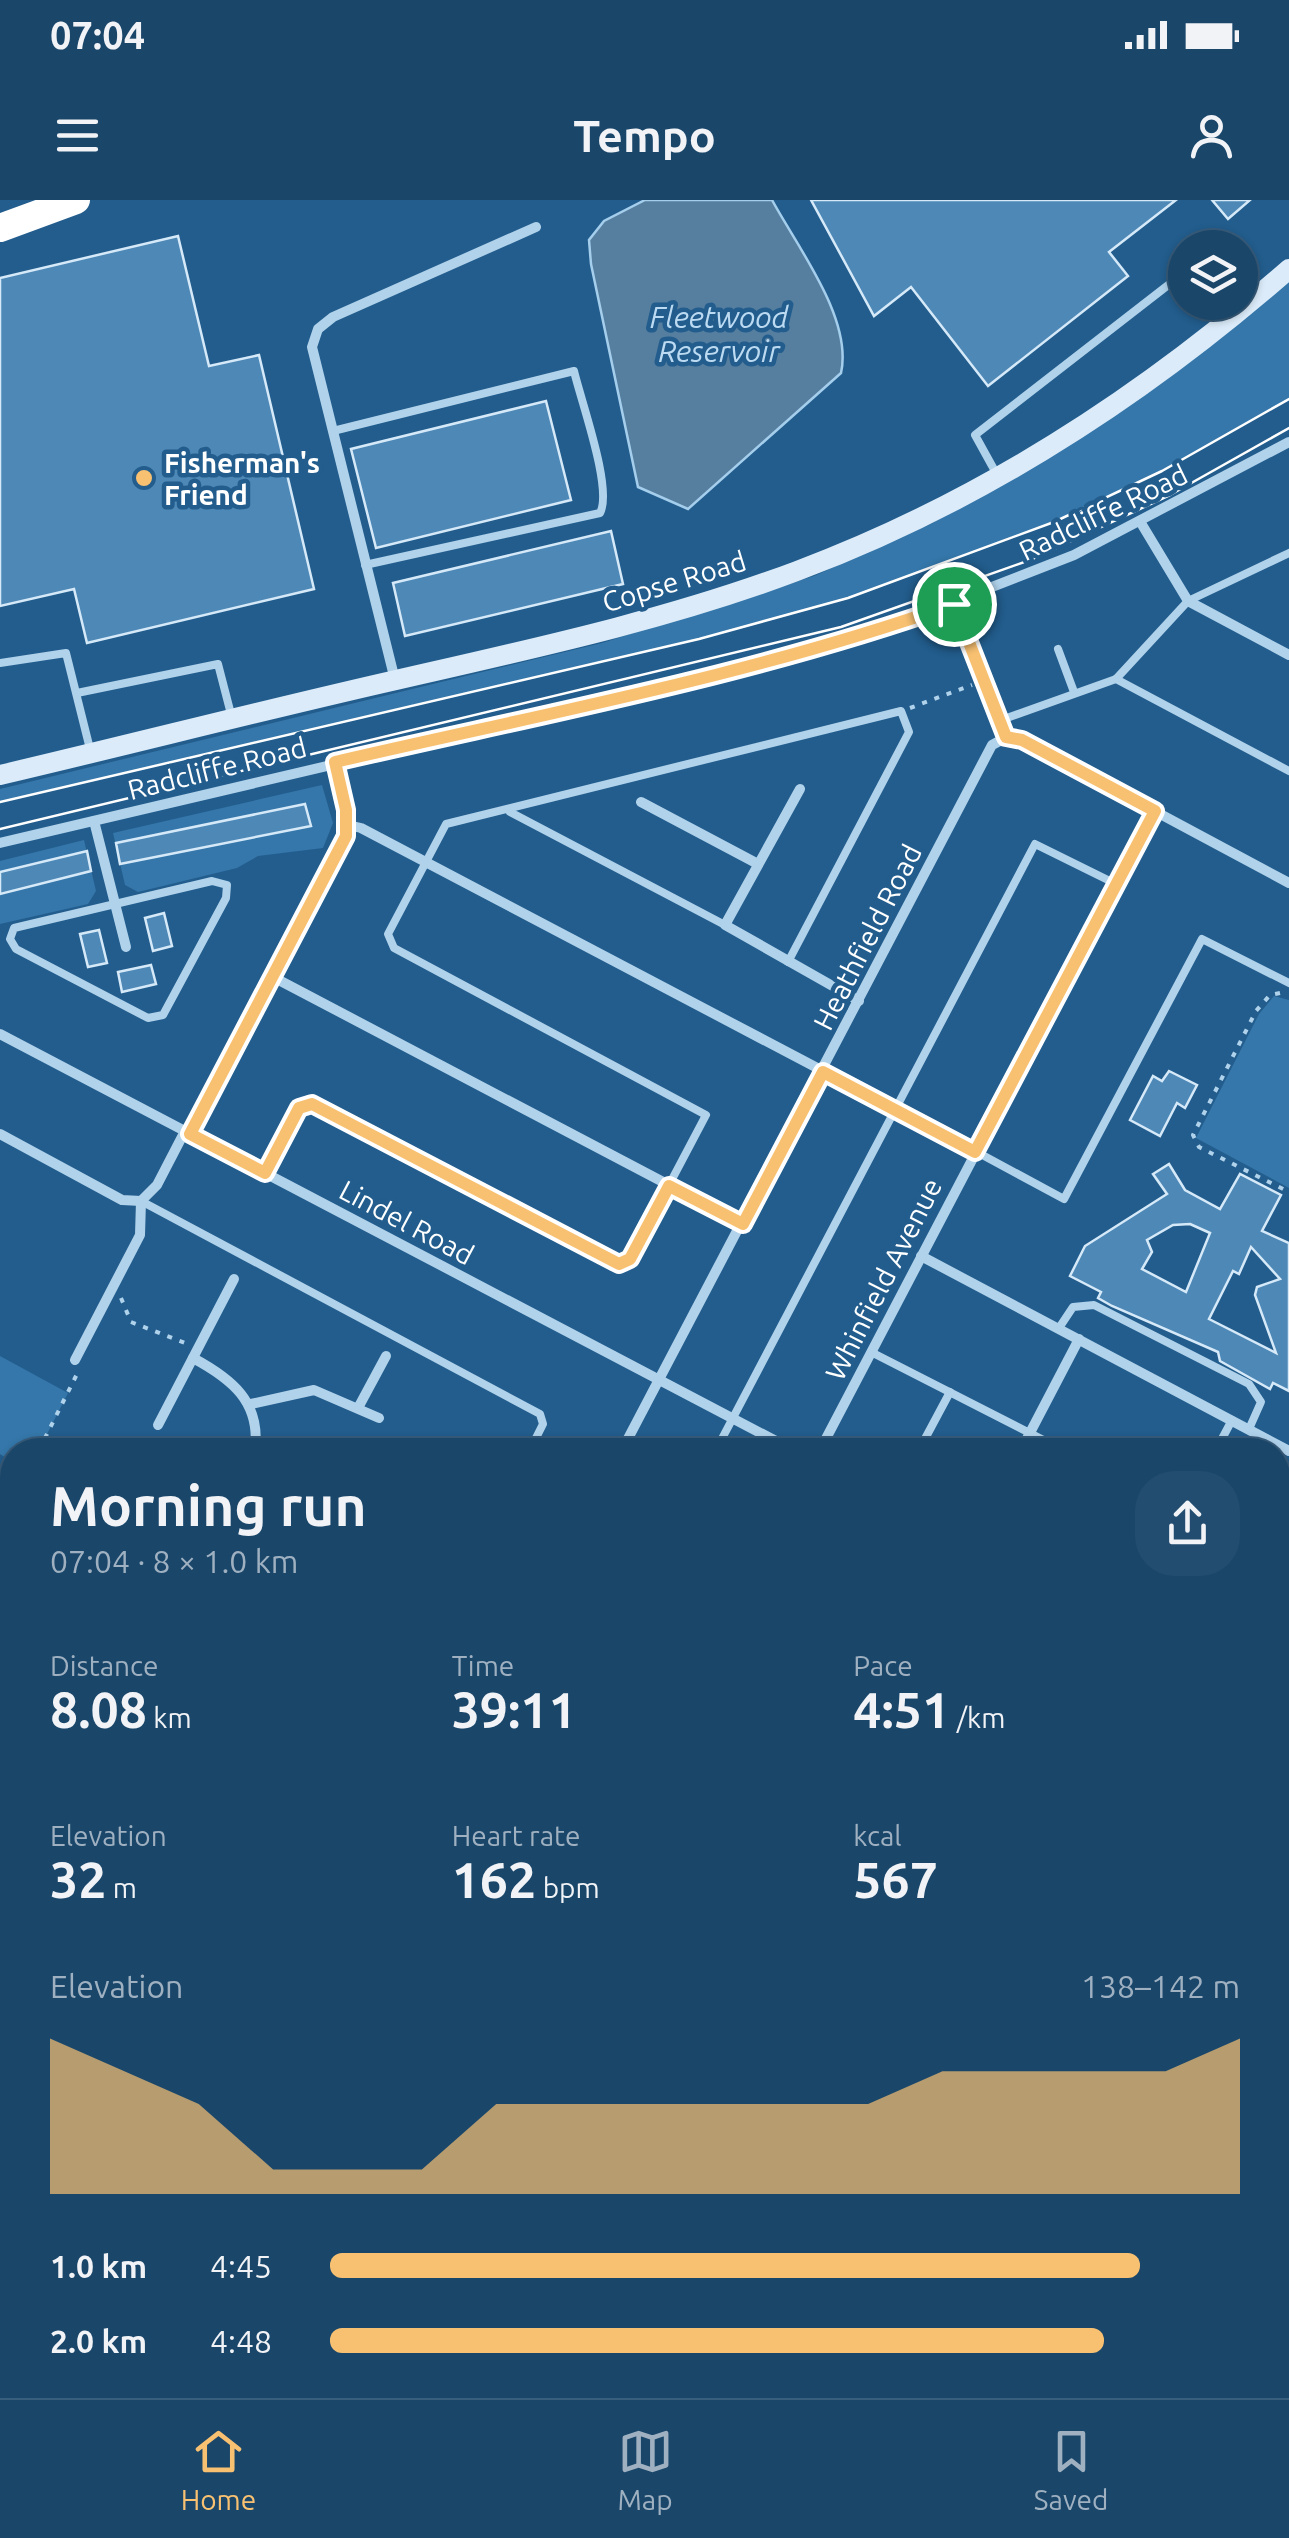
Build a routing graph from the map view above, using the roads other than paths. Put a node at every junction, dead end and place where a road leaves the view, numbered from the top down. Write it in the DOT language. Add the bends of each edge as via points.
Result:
graph roads {
  1 [pos="76,200"];
  2 [pos="536,227"];
  3 [pos="0,228"];
  4 [pos="1289,268"];
  5 [pos="1168,285"];
  6 [pos="332,430"];
  7 [pos="1289,442"];
  8 [pos="998,477"];
  9 [pos="1141,522"];
  10 [pos="1289,553"];
  11 [pos="366,566"];
  12 [pos="1188,601"];
  13 [pos="954,604"];
  14 [pos="1058,650"];
  15 [pos="1289,655"];
  16 [pos="0,664"];
  17 [pos="1116,678"];
  18 [pos="395,680"];
  19 [pos="1074,692"];
  20 [pos="77,693"];
  21 [pos="232,718"];
  22 [pos="1001,720"];
  23 [pos="1006,737"];
  24 [pos="91,754"];
  25 [pos="335,762"];
  26 [pos="1289,771"];
  27 [pos="0,774"];
  28 [pos="800,789"];
  29 [pos="641,802"];
  30 [pos="1155,811"];
  31 [pos="510,812"];
  32 [pos="94,821"];
  33 [pos="348,826"];
  34 [pos="0,843"];
  35 [pos="426,862"];
  36 [pos="758,864"];
  37 [pos="1289,883"];
  38 [pos="1116,884"];
  39 [pos="115,902"];
  40 [pos="725,926"];
  41 [pos="126,946"];
  42 [pos="788,962"];
  43 [pos="273,977"];
  44 [pos="1289,983"];
  45 [pos="859,1001"];
  46 [pos="0,1034"];
  47 [pos="823,1072"];
  48 [pos="894,1109"];
  49 [pos="188,1132"];
  50 [pos="0,1134"];
  51 [pos="975,1152"];
  52 [pos="265,1173"];
  53 [pos="669,1186"];
  54 [pos="141,1202"];
  55 [pos="743,1224"];
  56 [pos="920,1256"];
  57 [pos="234,1279"];
  58 [pos="1059,1328"];
  59 [pos="1079,1339"];
  60 [pos="871,1352"];
  61 [pos="195,1354"];
  62 [pos="386,1356"];
  63 [pos="75,1360"];
  64 [pos="659,1379"];
  65 [pos="950,1392"];
  66 [pos="250,1404"];
  67 [pos="358,1408"];
  68 [pos="379,1418"];
  69 [pos="733,1418"];
  70 [pos="1232,1420"];
  71 [pos="158,1425"];
  72 [pos="1249,1429"];
  73 [pos="1030,1433"];
  74 [pos="254,1438"];
  75 [pos="536,1438"];
  76 [pos="628,1438"];
  77 [pos="722,1438"];
  78 [pos="770,1438"];
  79 [pos="826,1438"];
  80 [pos="925,1438"];
  81 [pos="1027,1438"];
  82 [pos="1040,1438"];
  83 [pos="1222,1438"];
  84 [pos="1265,1438"];
  1 -- 3 [label="highway"];
  2 -- 6 [label="street" via="318,329 312,347"];
  4 -- 8 [label="street, Copse Road" via="1129,395"];
  5 -- 8 [label="lane" via="975,435"];
  6 -- 11 [label="street"];
  6 -- 11 [label="lane" via="574,372 605,498 600,514"];
  7 -- 9 [label="street, Radcliffe Road"];
  8 -- 18 [label="street, Copse Road" via="799,570 688,609"];
  9 -- 12 [label="street"];
  9 -- 13 [label="street, Radcliffe Road"];
  10 -- 12 [label="lane"];
  11 -- 18 [label="street"];
  12 -- 15 [label="street"];
  12 -- 17 [label="lane"];
  13 -- 22 [label="street"];
  13 -- 25 [label="street, Radcliffe Road" via="718,674"];
  14 -- 19 [label="lane"];
  16 -- 20 [label="lane" via="66,653"];
  17 -- 19 [label="lane"];
  17 -- 26 [label="lane"];
  18 -- 21 [label="street, Copse Road"];
  19 -- 22 [label="lane"];
  20 -- 21 [label="lane" via="218,664"];
  20 -- 24 [label="lane"];
  21 -- 24 [label="street, Copse Road"];
  22 -- 23 [label="street"];
  23 -- 30 [label="street"];
  23 -- 45 [label="street, Heathfield Road" via="992,744"];
  24 -- 27 [label="street, Copse Road"];
  25 -- 32 [label="street, Radcliffe Road"];
  25 -- 33 [label="street"];
  28 -- 36 [label="street"];
  29 -- 36 [label="street"];
  30 -- 37 [label="street"];
  30 -- 38 [label="street, Whinfield Avenue"];
  31 -- 35 [label="lane" via="446,824"];
  31 -- 40 [label="lane"];
  31 -- 42 [label="lane" via="901,711 909,732"];
  32 -- 34 [label="street, Radcliffe Road"];
  32 -- 39 [label="street"];
  33 -- 35 [label="street"];
  33 -- 43 [label="street"];
  35 -- 47 [label="street"];
  35 -- 53 [label="lane" via="388,934 394,948 706,1114"];
  36 -- 40 [label="street"];
  38 -- 48 [label="lane" via="1036,844"];
  38 -- 51 [label="street, Whinfield Avenue"];
  39 -- 39 [label="lane" via="14,928 10,939 148,1018 164,1016 227,886 212,881"];
  39 -- 41 [label="street"];
  40 -- 42 [label="street"];
  42 -- 45 [label="street"];
  43 -- 49 [label="street"];
  43 -- 53 [label="street"];
  44 -- 51 [label="lane" via="1202,939 1064,1199"];
  45 -- 47 [label="street, Heathfield Road"];
  46 -- 49 [label="street, Lindel Road"];
  47 -- 48 [label="street"];
  47 -- 55 [label="street, Heathfield Road"];
  48 -- 51 [label="street"];
  48 -- 69 [label="lane"];
  49 -- 52 [label="street, Lindel Road"];
  49 -- 54 [label="street"];
  50 -- 54 [label="street" via="122,1200"];
  51 -- 56 [label="street, Whinfield Avenue"];
  52 -- 53 [label="lane" via="299,1108 312,1104 619,1264 630,1259"];
  52 -- 64 [label="street, Lindel Road"];
  53 -- 55 [label="street"];
  54 -- 63 [label="street" via="140,1235"];
  54 -- 75 [label="lane" via="540,1414"];
  55 -- 64 [label="street, Heathfield Road"];
  56 -- 58 [label="street"];
  56 -- 60 [label="street, Whinfield Avenue"];
  57 -- 61 [label="street"];
  58 -- 59 [label="street"];
  58 -- 72 [label="lane" via="1073,1307 1094,1305 1249,1384 1261,1402"];
  59 -- 70 [label="street"];
  59 -- 73 [label="street"];
  60 -- 65 [label="lane"];
  60 -- 79 [label="street, Whinfield Avenue"];
  61 -- 66 [label="street"];
  61 -- 71 [label="street"];
  62 -- 67 [label="street"];
  64 -- 69 [label="street, Lindel Road"];
  64 -- 76 [label="street, Heathfield Road"];
  65 -- 73 [label="lane"];
  65 -- 80 [label="lane"];
  66 -- 67 [label="street" via="314,1390"];
  66 -- 74 [label="street"];
  67 -- 68 [label="street"];
  69 -- 77 [label="lane"];
  69 -- 78 [label="street, Lindel Road"];
  70 -- 72 [label="street"];
  70 -- 83 [label="lane"];
  72 -- 84 [label="street"];
  73 -- 81 [label="street"];
  73 -- 82 [label="lane"];
}
